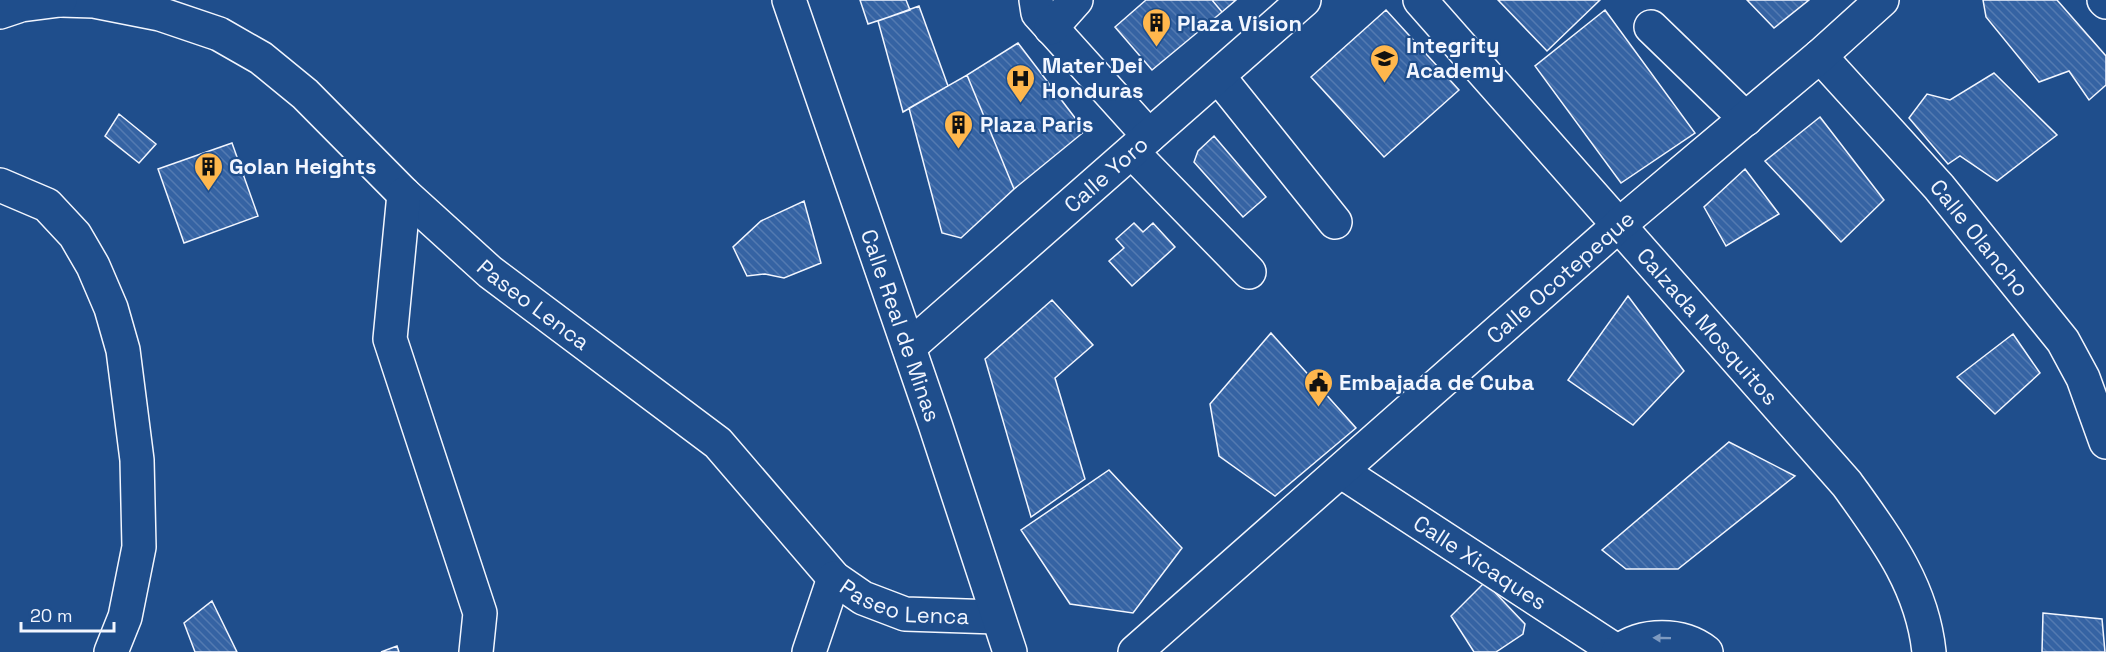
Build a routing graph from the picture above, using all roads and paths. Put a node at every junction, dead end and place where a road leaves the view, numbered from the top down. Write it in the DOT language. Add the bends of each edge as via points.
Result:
graph roads {
  1 [pos="60,0"];
  2 [pos="789,0"];
  3 [pos="1036,0"];
  4 [pos="1076,0"];
  5 [pos="1304,0"];
  6 [pos="1420,0"];
  7 [pos="1881,0"];
  8 [pos="0,12"];
  9 [pos="1651,27"];
  10 [pos="1052,28"];
  11 [pos="1821,56"];
  12 [pos="1218,75"];
  13 [pos="1746,119"];
  14 [pos="1140,144"];
  15 [pos="0,185"];
  16 [pos="404,194"];
  17 [pos="1335,222"];
  18 [pos="1619,225"];
  19 [pos="1249,272"];
  20 [pos="909,347"];
  21 [pos="2106,441"];
  22 [pos="1342,472"];
  23 [pos="834,578"];
  24 [pos="996,616"];
  25 [pos="111,652"];
  26 [pos="476,652"];
  27 [pos="809,652"];
  28 [pos="1010,652"];
  29 [pos="1135,652"];
  30 [pos="1618,652"];
  31 [pos="1707,652"];
  32 [pos="1929,652"];
  1 -- 8 [label="street, Paseo Lenca" via="21,4"];
  1 -- 16 [label="street, Paseo Lenca" via="94,1 160,14 219,34 261,58 306,94"];
  2 -- 20 [label="street, Calle Real de Minas"];
  3 -- 10 [label="street" via="1038,13"];
  4 -- 10 [label="street"];
  5 -- 12 [label="street, Calle Yoro"];
  6 -- 18 [label="street, Calzada Mosquitos"];
  7 -- 11 [label="street, Calle Ocotepeque"];
  9 -- 13 [label="street"];
  10 -- 14 [label="street"];
  11 -- 13 [label="street, Calle Ocotepeque"];
  11 -- 21 [label="street, Calle Olancho" via="1939,187 2063,341 2083,378"];
  12 -- 14 [label="street, Calle Yoro"];
  12 -- 17 [label="street"];
  13 -- 18 [label="street, Calle Ocotepeque"];
  14 -- 19 [label="street"];
  14 -- 20 [label="street, Calle Yoro"];
  15 -- 25 [label="street" via="47,205 75,235 111,308 123,350 137,460 139,547 125,617"];
  16 -- 23 [label="street, Paseo Lenca" via="490,272 718,443"];
  16 -- 26 [label="street" via="390,339 480,613"];
  18 -- 22 [label="street, Calle Ocotepeque"];
  18 -- 32 [label="street, Calzada Mosquitos" via="1847,484 1896,553 1920,605"];
  20 -- 24 [label="street, Calle Real de Minas"];
  22 -- 29 [label="street, Calle Ocotepeque"];
  22 -- 30 [label="street, Calle Xicaques"];
  23 -- 24 [label="street, Paseo Lenca" via="863,598 905,614"];
  23 -- 27 [label="street"];
  24 -- 28 [label="street, Calle Real de Minas"];
  31 -- 30 [label="street, Calle Xicaques, one-way" via="1677,639 1650,638"];
}
